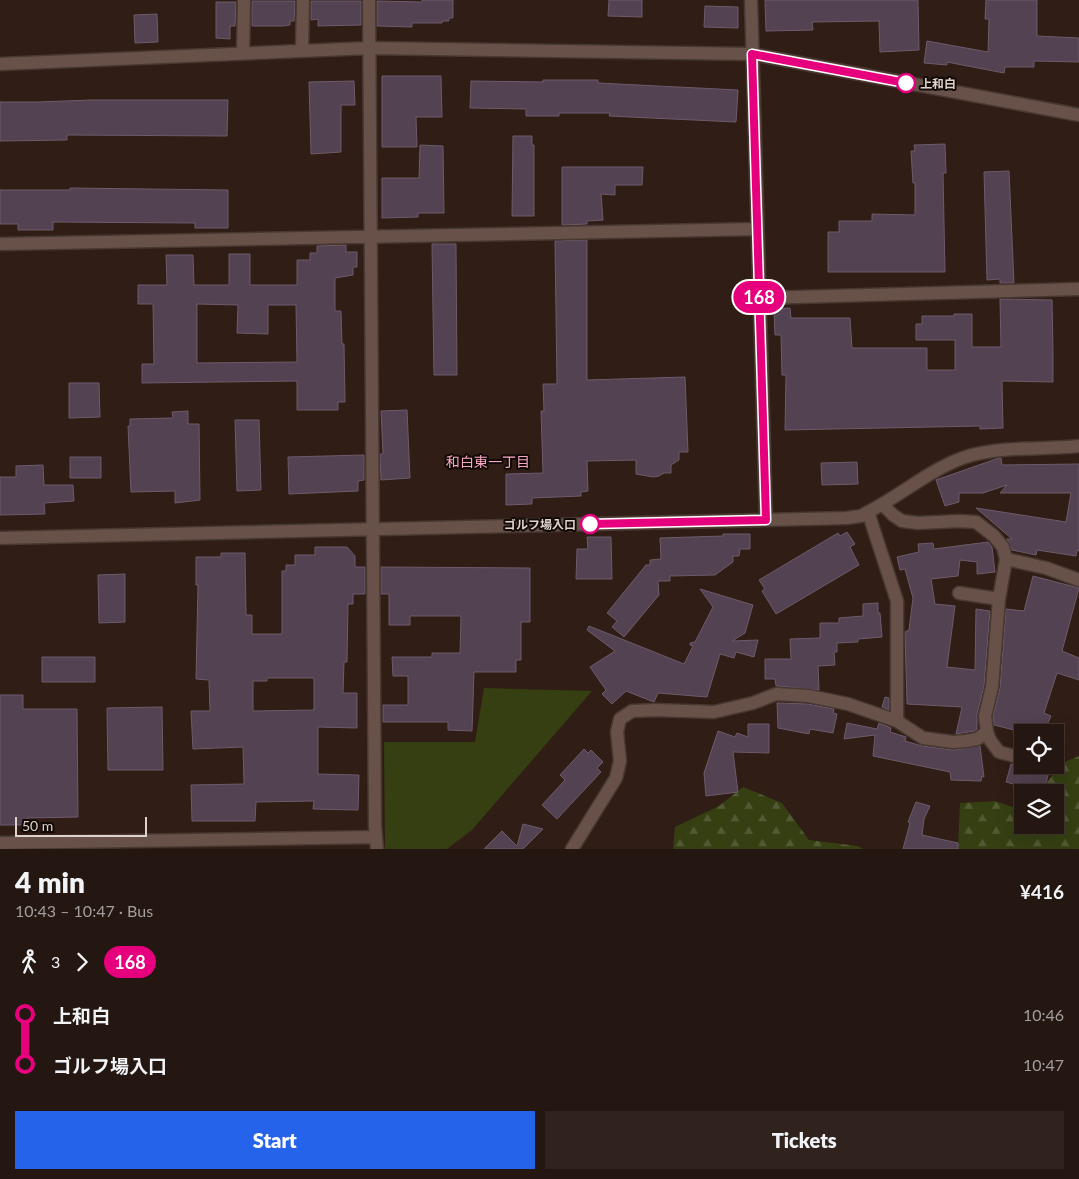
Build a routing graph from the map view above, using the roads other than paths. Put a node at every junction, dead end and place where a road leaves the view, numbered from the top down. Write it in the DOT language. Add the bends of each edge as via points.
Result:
graph roads {
  1 [pos="244,0"];
  2 [pos="303,0"];
  3 [pos="369,0"];
  4 [pos="751,0"];
  5 [pos="370,48"];
  6 [pos="302,51"];
  7 [pos="243,53"];
  8 [pos="752,54"];
  9 [pos="0,64"];
  10 [pos="1079,115"];
  11 [pos="757,229"];
  12 [pos="371,237"];
  13 [pos="0,244"];
  14 [pos="1079,289"];
  15 [pos="759,298"];
  16 [pos="1079,446"];
  17 [pos="883,505"];
  18 [pos="868,512"];
  19 [pos="766,520"];
  20 [pos="372,530"];
  21 [pos="0,538"];
  22 [pos="1006,559"];
  23 [pos="1079,580"];
  24 [pos="959,593"];
  25 [pos="999,599"];
  26 [pos="897,721"];
  27 [pos="987,732"];
  28 [pos="1014,756"];
  29 [pos="0,843"];
  30 [pos="377,843"];
  31 [pos="269,844"];
  32 [pos="572,849"];
  1 -- 7 [label="street"];
  2 -- 6 [label="street"];
  3 -- 5 [label="street"];
  4 -- 8 [label="street"];
  5 -- 6 [label="street"];
  5 -- 8 [label="street"];
  5 -- 12 [label="street"];
  6 -- 7 [label="street"];
  7 -- 9 [label="street"];
  8 -- 10 [label="street"];
  8 -- 11 [label="street"];
  11 -- 12 [label="street"];
  11 -- 15 [label="street"];
  12 -- 13 [label="street"];
  12 -- 20 [label="street"];
  14 -- 15 [label="street"];
  15 -- 19 [label="street"];
  16 -- 17 [label="street" via="972,455 948,464"];
  17 -- 18 [label="street"];
  17 -- 22 [label="street" via="902,521 976,522 1003,547"];
  18 -- 19 [label="street" via="846,518"];
  18 -- 26 [label="street" via="897,601"];
  19 -- 20 [label="street"];
  20 -- 21 [label="street"];
  20 -- 30 [label="street"];
  22 -- 23 [label="street"];
  22 -- 25 [label="street"];
  24 -- 25 [label="street"];
  25 -- 27 [label="street" via="992,687 985,716"];
  26 -- 27 [label="street" via="923,738 953,742 977,739"];
  26 -- 32 [label="street" via="848,704 809,696 776,694 714,712 632,711 620,719 617,732 620,761 616,778"];
  27 -- 28 [label="street" via="999,752"];
  29 -- 31 [label="street"];
  30 -- 31 [label="street"];
}
